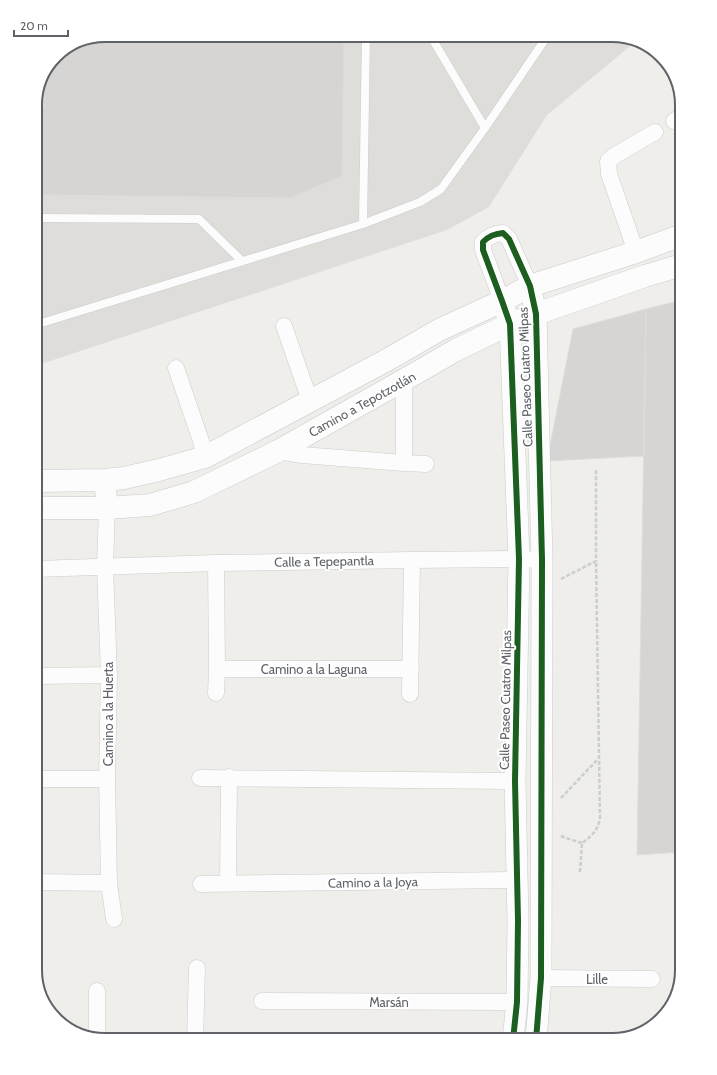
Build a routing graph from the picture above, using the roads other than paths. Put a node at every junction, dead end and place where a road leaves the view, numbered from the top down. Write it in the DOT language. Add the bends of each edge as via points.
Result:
graph roads {
  1 [pos="366,42"];
  2 [pos="434,42"];
  3 [pos="543,42"];
  4 [pos="485,128"];
  5 [pos="655,132"];
  6 [pos="42,218"];
  7 [pos="363,224"];
  8 [pos="675,238"];
  9 [pos="636,252"];
  10 [pos="242,261"];
  11 [pos="675,267"];
  12 [pos="530,286"];
  13 [pos="502,301"];
  14 [pos="536,314"];
  15 [pos="42,322"];
  16 [pos="510,324"];
  17 [pos="284,326"];
  18 [pos="176,368"];
  19 [pos="404,380"];
  20 [pos="310,401"];
  21 [pos="278,451"];
  22 [pos="205,457"];
  23 [pos="404,464"];
  24 [pos="426,464"];
  25 [pos="105,480"];
  26 [pos="42,481"];
  27 [pos="42,508"];
  28 [pos="107,508"];
  29 [pos="518,559"];
  30 [pos="412,560"];
  31 [pos="542,560"];
  32 [pos="216,563"];
  33 [pos="105,567"];
  34 [pos="42,570"];
  35 [pos="217,669"];
  36 [pos="411,669"];
  37 [pos="109,675"];
  38 [pos="42,676"];
  39 [pos="216,693"];
  40 [pos="410,694"];
  41 [pos="229,777"];
  42 [pos="200,778"];
  43 [pos="42,779"];
  44 [pos="107,779"];
  45 [pos="515,781"];
  46 [pos="517,880"];
  47 [pos="42,882"];
  48 [pos="109,883"];
  49 [pos="201,884"];
  50 [pos="228,884"];
  51 [pos="114,919"];
  52 [pos="518,921"];
  53 [pos="542,921"];
  54 [pos="197,968"];
  55 [pos="541,978"];
  56 [pos="652,979"];
  57 [pos="97,991"];
  58 [pos="262,1001"];
  59 [pos="517,1002"];
  60 [pos="97,1032"];
  61 [pos="195,1033"];
  62 [pos="514,1033"];
  63 [pos="537,1033"];
  1 -- 7 [label="lane"];
  2 -- 4 [label="lane"];
  3 -- 4 [label="lane"];
  4 -- 7 [label="lane" via="441,189 420,202"];
  5 -- 9 [label="street" via="608,161 609,174"];
  6 -- 10 [label="lane" via="199,219"];
  7 -- 10 [label="lane"];
  8 -- 9 [label="main road, Camino a Tepotzotlán"];
  9 -- 12 [label="main road, Camino a Tepotzotlán"];
  10 -- 15 [label="lane"];
  11 -- 14 [label="main road, Camino a Tepotzotlán"];
  12 -- 13 [label="main road, Camino a Tepotzotlán"];
  12 -- 13 [label="street, Calle Paseo Cuatro Milpas" via="509,239 503,233 488,237 483,242 483,250"];
  12 -- 14 [label="street, Calle Paseo Cuatro Milpas"];
  13 -- 16 [label="street, Calle Paseo Cuatro Milpas"];
  13 -- 20 [label="main road, Camino a Tepotzotlán" via="439,330"];
  14 -- 16 [label="main road, Camino a Tepotzotlán"];
  14 -- 31 [label="street, Calle Paseo Cuatro Milpas"];
  16 -- 19 [label="main road, Camino a Tepotzotlán" via="456,350"];
  16 -- 29 [label="street, Calle Paseo Cuatro Milpas"];
  17 -- 20 [label="street"];
  18 -- 22 [label="street"];
  19 -- 21 [label="main road, Camino a Tepotzotlán"];
  19 -- 23 [label="street"];
  20 -- 22 [label="main road, Camino a Tepotzotlán"];
  21 -- 23 [label="street"];
  21 -- 28 [label="main road, Camino a Tepotzotlán" via="194,492 150,505"];
  22 -- 25 [label="main road, Camino a Tepotzotlán" via="159,470"];
  23 -- 24 [label="street"];
  25 -- 26 [label="main road, Camino a Tepotzotlán"];
  25 -- 28 [label="street"];
  27 -- 28 [label="main road, Camino a Tepotzotlán"];
  28 -- 33 [label="street, Camino a la Huerta"];
  29 -- 30 [label="street, Calle a Tepepantla"];
  29 -- 31 [label="street, Calle a Tepepantla"];
  29 -- 45 [label="street, Calle Paseo Cuatro Milpas"];
  30 -- 32 [label="street, Calle a Tepepantla"];
  30 -- 36 [label="street"];
  31 -- 53 [label="street, Calle Paseo Cuatro Milpas"];
  32 -- 33 [label="street, Calle a Tepepantla"];
  32 -- 35 [label="street"];
  33 -- 34 [label="street, Calle a Tepepantla"];
  33 -- 37 [label="street, Camino a la Huerta"];
  35 -- 36 [label="street, Camino a la Laguna"];
  35 -- 39 [label="street"];
  36 -- 40 [label="street"];
  37 -- 38 [label="street"];
  37 -- 44 [label="street, Camino a la Huerta"];
  41 -- 42 [label="street"];
  41 -- 45 [label="street"];
  41 -- 50 [label="street"];
  43 -- 44 [label="street"];
  44 -- 48 [label="street, Camino a la Huerta"];
  45 -- 46 [label="street, Calle Paseo Cuatro Milpas"];
  46 -- 50 [label="street, Camino a la Joya"];
  46 -- 52 [label="street, Calle Paseo Cuatro Milpas"];
  47 -- 48 [label="street"];
  48 -- 51 [label="street, Camino a la Huerta"];
  49 -- 50 [label="street, Camino a la Joya"];
  52 -- 53 [label="street"];
  52 -- 59 [label="street, Calle Paseo Cuatro Milpas"];
  53 -- 55 [label="street, Calle Paseo Cuatro Milpas"];
  54 -- 61 [label="street"];
  55 -- 56 [label="street, Lille"];
  55 -- 63 [label="street, Calle Paseo Cuatro Milpas"];
  57 -- 60 [label="street"];
  58 -- 59 [label="street, Marsán"];
  59 -- 62 [label="street, Calle Paseo Cuatro Milpas"];
}
